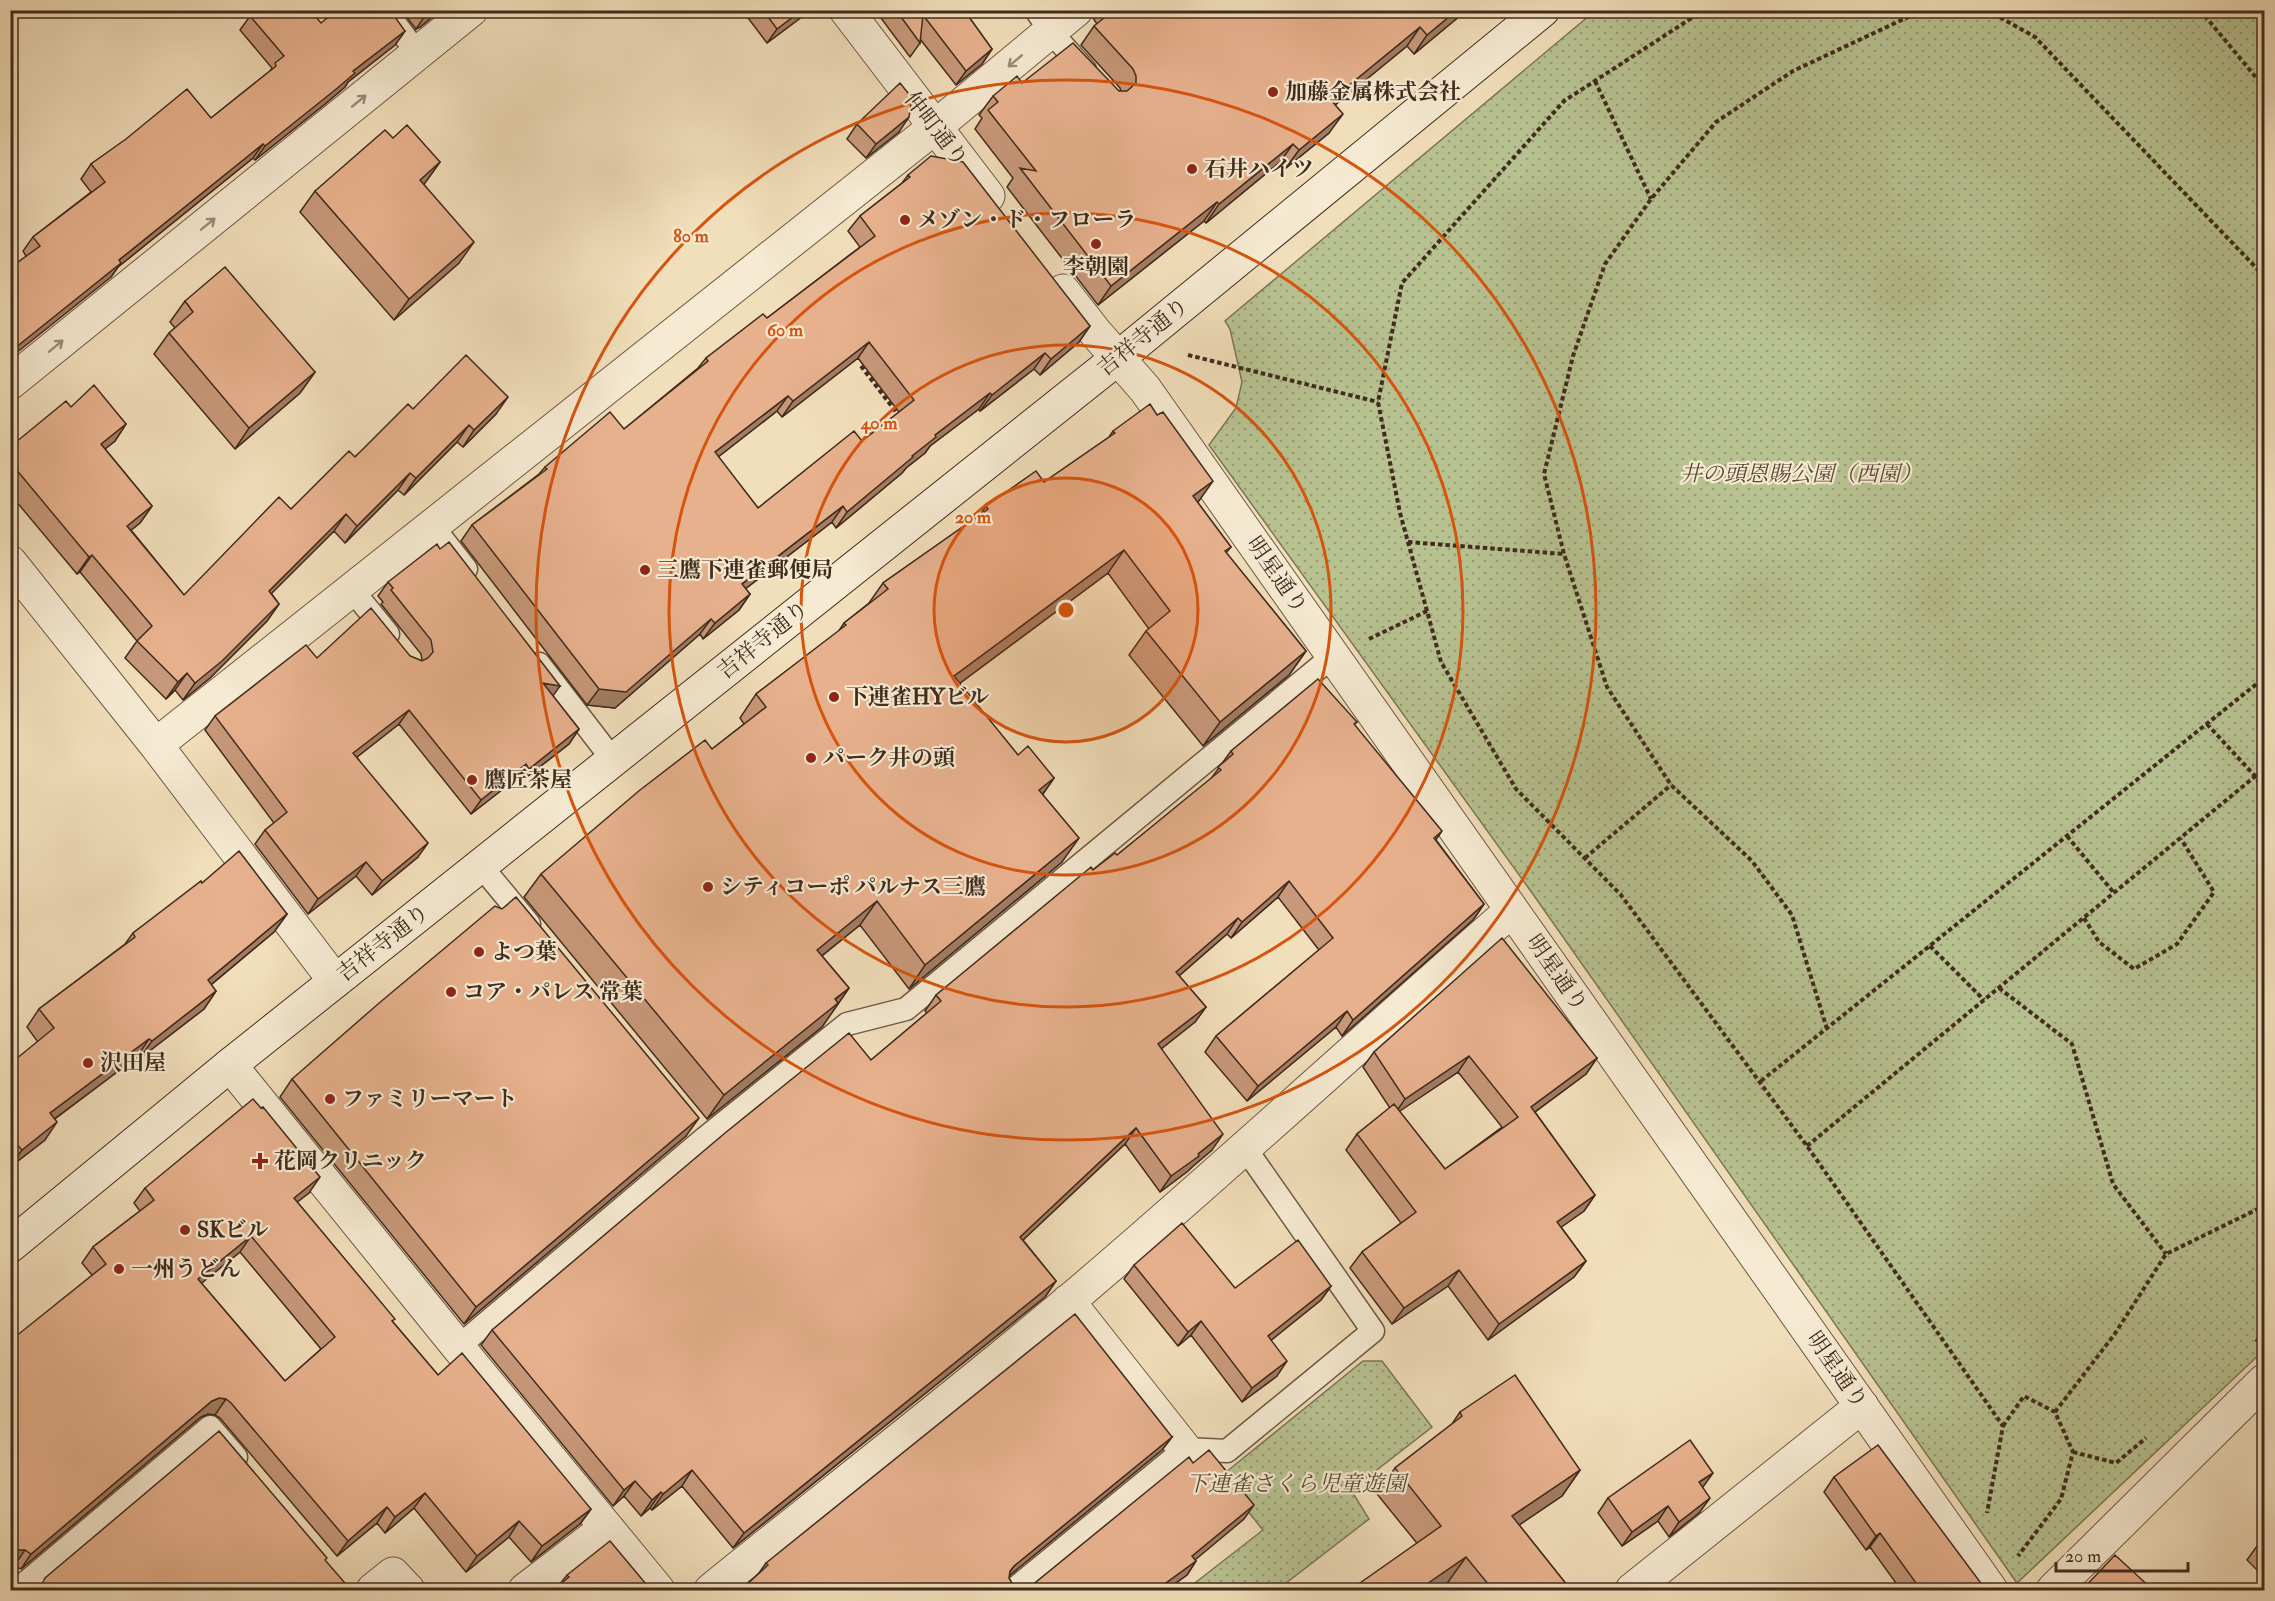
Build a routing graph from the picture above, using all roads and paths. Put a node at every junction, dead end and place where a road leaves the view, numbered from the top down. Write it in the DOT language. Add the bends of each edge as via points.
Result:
graph roads {
  1 [pos="385,10"];
  2 [pos="471,10"];
  3 [pos="846,10"];
  4 [pos="1076,10"];
  5 [pos="1543,10"];
  6 [pos="1704,10"];
  7 [pos="1923,10"];
  8 [pos="1987,10"];
  9 [pos="2200,10"];
  10 [pos="1043,21"];
  11 [pos="418,54"];
  12 [pos="1595,81"];
  13 [pos="2265,87"];
  14 [pos="1103,89"];
  15 [pos="935,128"];
  16 [pos="1651,199"];
  17 [pos="1007,221"];
  18 [pos="1044,267"];
  19 [pos="2265,276"];
  20 [pos="1188,355"];
  21 [pos="1118,358"];
  22 [pos="861,366"];
  23 [pos="10,383"];
  24 [pos="1378,402"];
  25 [pos="903,421"];
  26 [pos="433,526"];
  27 [pos="1408,542"];
  28 [pos="1564,554"];
  29 [pos="10,562"];
  30 [pos="476,582"];
  31 [pos="353,591"];
  32 [pos="1427,611"];
  33 [pos="525,647"];
  34 [pos="403,653"];
  35 [pos="1333,656"];
  36 [pos="2265,678"];
  37 [pos="2206,724"];
  38 [pos="156,746"];
  39 [pos="613,760"];
  40 [pos="2265,770"];
  41 [pos="2256,777"];
  42 [pos="1671,785"];
  43 [pos="2265,792"];
  44 [pos="2067,836"];
  45 [pos="2181,839"];
  46 [pos="1585,859"];
  47 [pos="481,866"];
  48 [pos="2114,893"];
  49 [pos="1512,910"];
  50 [pos="2084,918"];
  51 [pos="546,944"];
  52 [pos="1930,946"];
  53 [pos="335,981"];
  54 [pos="1999,988"];
  55 [pos="1984,1000"];
  56 [pos="1827,1029"];
  57 [pos="230,1065"];
  58 [pos="1761,1081"];
  59 [pos="1807,1146"];
  60 [pos="1245,1148"];
  61 [pos="2265,1206"];
  62 [pos="10,1246"];
  63 [pos="2166,1254"];
  64 [pos="1068,1301"];
  65 [pos="2265,1334"];
  66 [pos="458,1347"];
  67 [pos="2248,1348"];
  68 [pos="2265,1382"];
  69 [pos="1862,1406"];
  70 [pos="2055,1412"];
  71 [pos="2003,1426"];
  72 [pos="2150,1435"];
  73 [pos="1185,1449"];
  74 [pos="2073,1452"];
  75 [pos="249,1472"];
  76 [pos="1993,1521"];
  77 [pos="606,1528"];
  78 [pos="2012,1547"];
  79 [pos="2018,1556"];
  80 [pos="2018,1567"];
  81 [pos="10,1584"];
  82 [pos="17,1590"];
  83 [pos="373,1590"];
  84 [pos="408,1590"];
  85 [pos="525,1590"];
  86 [pos="658,1590"];
  87 [pos="711,1590"];
  88 [pos="1013,1590"];
  89 [pos="1632,1590"];
  90 [pos="1990,1590"];
  91 [pos="2053,1590"];
  1 -- 11 [label="lane"];
  2 -- 11 [label="street"];
  3 -- 15 [label="street, 仲町通り"];
  4 -- 10 [label="street"];
  5 -- 21 [label="street, 吉祥寺通り"];
  6 -- 12 [label="path"];
  7 -- 16 [label="path" via="1792,71 1716,122"];
  8 -- 19 [label="path" via="2034,37"];
  9 -- 13 [label="path"];
  10 -- 14 [label="lane"];
  10 -- 15 [label="street, one-way"];
  23 -- 11 [label="street, one-way"];
  12 -- 16 [label="path"];
  12 -- 24 [label="path" via="1564,101 1402,283"];
  15 -- 17 [label="street, 仲町通り"];
  15 -- 26 [label="street"];
  16 -- 28 [label="path" via="1605,264 1573,356 1544,474"];
  18 -- 21 [label="street"];
  20 -- 24 [label="path"];
  21 -- 35 [label="street, 明星通り" via="1145,389"];
  21 -- 39 [label="street, 吉祥寺通り"];
  22 -- 25 [label="path"];
  24 -- 27 [label="path"];
  26 -- 30 [label="lane"];
  26 -- 31 [label="street"];
  27 -- 28 [label="path"];
  27 -- 32 [label="path"];
  28 -- 42 [label="path" via="1607,687"];
  29 -- 38 [label="street"];
  31 -- 34 [label="lane"];
  31 -- 38 [label="street"];
  32 -- 35 [label="path"];
  32 -- 46 [label="path" via="1441,662 1516,789"];
  33 -- 39 [label="lane"];
  35 -- 49 [label="street, 明星通り"];
  35 -- 66 [label="lane" via="906,1009 847,1024 699,1131"];
  36 -- 37 [label="path"];
  37 -- 41 [label="path"];
  37 -- 44 [label="path"];
  38 -- 53 [label="street"];
  39 -- 47 [label="street, 吉祥寺通り"];
  40 -- 41 [label="path"];
  41 -- 43 [label="path"];
  41 -- 45 [label="path"];
  42 -- 46 [label="path"];
  42 -- 56 [label="path" via="1752,861 1792,915"];
  44 -- 48 [label="path"];
  44 -- 52 [label="path"];
  45 -- 48 [label="path"];
  45 -- 50 [label="path" via="2214,892 2177,944 2134,969 2098,942"];
  46 -- 58 [label="path" via="1621,895"];
  47 -- 51 [label="lane"];
  47 -- 53 [label="street, 吉祥寺通り"];
  48 -- 50 [label="path"];
  49 -- 60 [label="street"];
  49 -- 69 [label="street, 明星通り"];
  50 -- 54 [label="path"];
  52 -- 55 [label="path"];
  52 -- 56 [label="path"];
  53 -- 57 [label="street, 吉祥寺通り"];
  54 -- 55 [label="path"];
  54 -- 63 [label="path" via="2072,1044 2113,1184"];
  55 -- 59 [label="path"];
  56 -- 58 [label="path"];
  57 -- 62 [label="street, 吉祥寺通り"];
  57 -- 66 [label="street"];
  58 -- 59 [label="path"];
  59 -- 71 [label="path"];
  60 -- 64 [label="street"];
  60 -- 73 [label="lane" via="1372,1331 1227,1451"];
  61 -- 63 [label="path"];
  63 -- 70 [label="path" via="2114,1335"];
  64 -- 73 [label="street"];
  64 -- 87 [label="street"];
  65 -- 67 [label="path"];
  66 -- 77 [label="street"];
  68 -- 91 [label="street"];
  69 -- 89 [label="street"];
  69 -- 90 [label="street, 明星通り"];
  70 -- 71 [label="path" via="2025,1396"];
  70 -- 74 [label="path"];
  71 -- 76 [label="path" via="1987,1512"];
  72 -- 74 [label="path" via="2116,1463"];
  73 -- 88 [label="lane"];
  74 -- 79 [label="path" via="2061,1499"];
  75 -- 82 [label="lane" via="210,1427"];
  77 -- 85 [label="street"];
  77 -- 86 [label="street"];
  78 -- 79 [label="path"];
  79 -- 80 [label="path"];
  81 -- 82 [label="street"];
  83 -- 84 [label="street" via="393,1574"];
}
